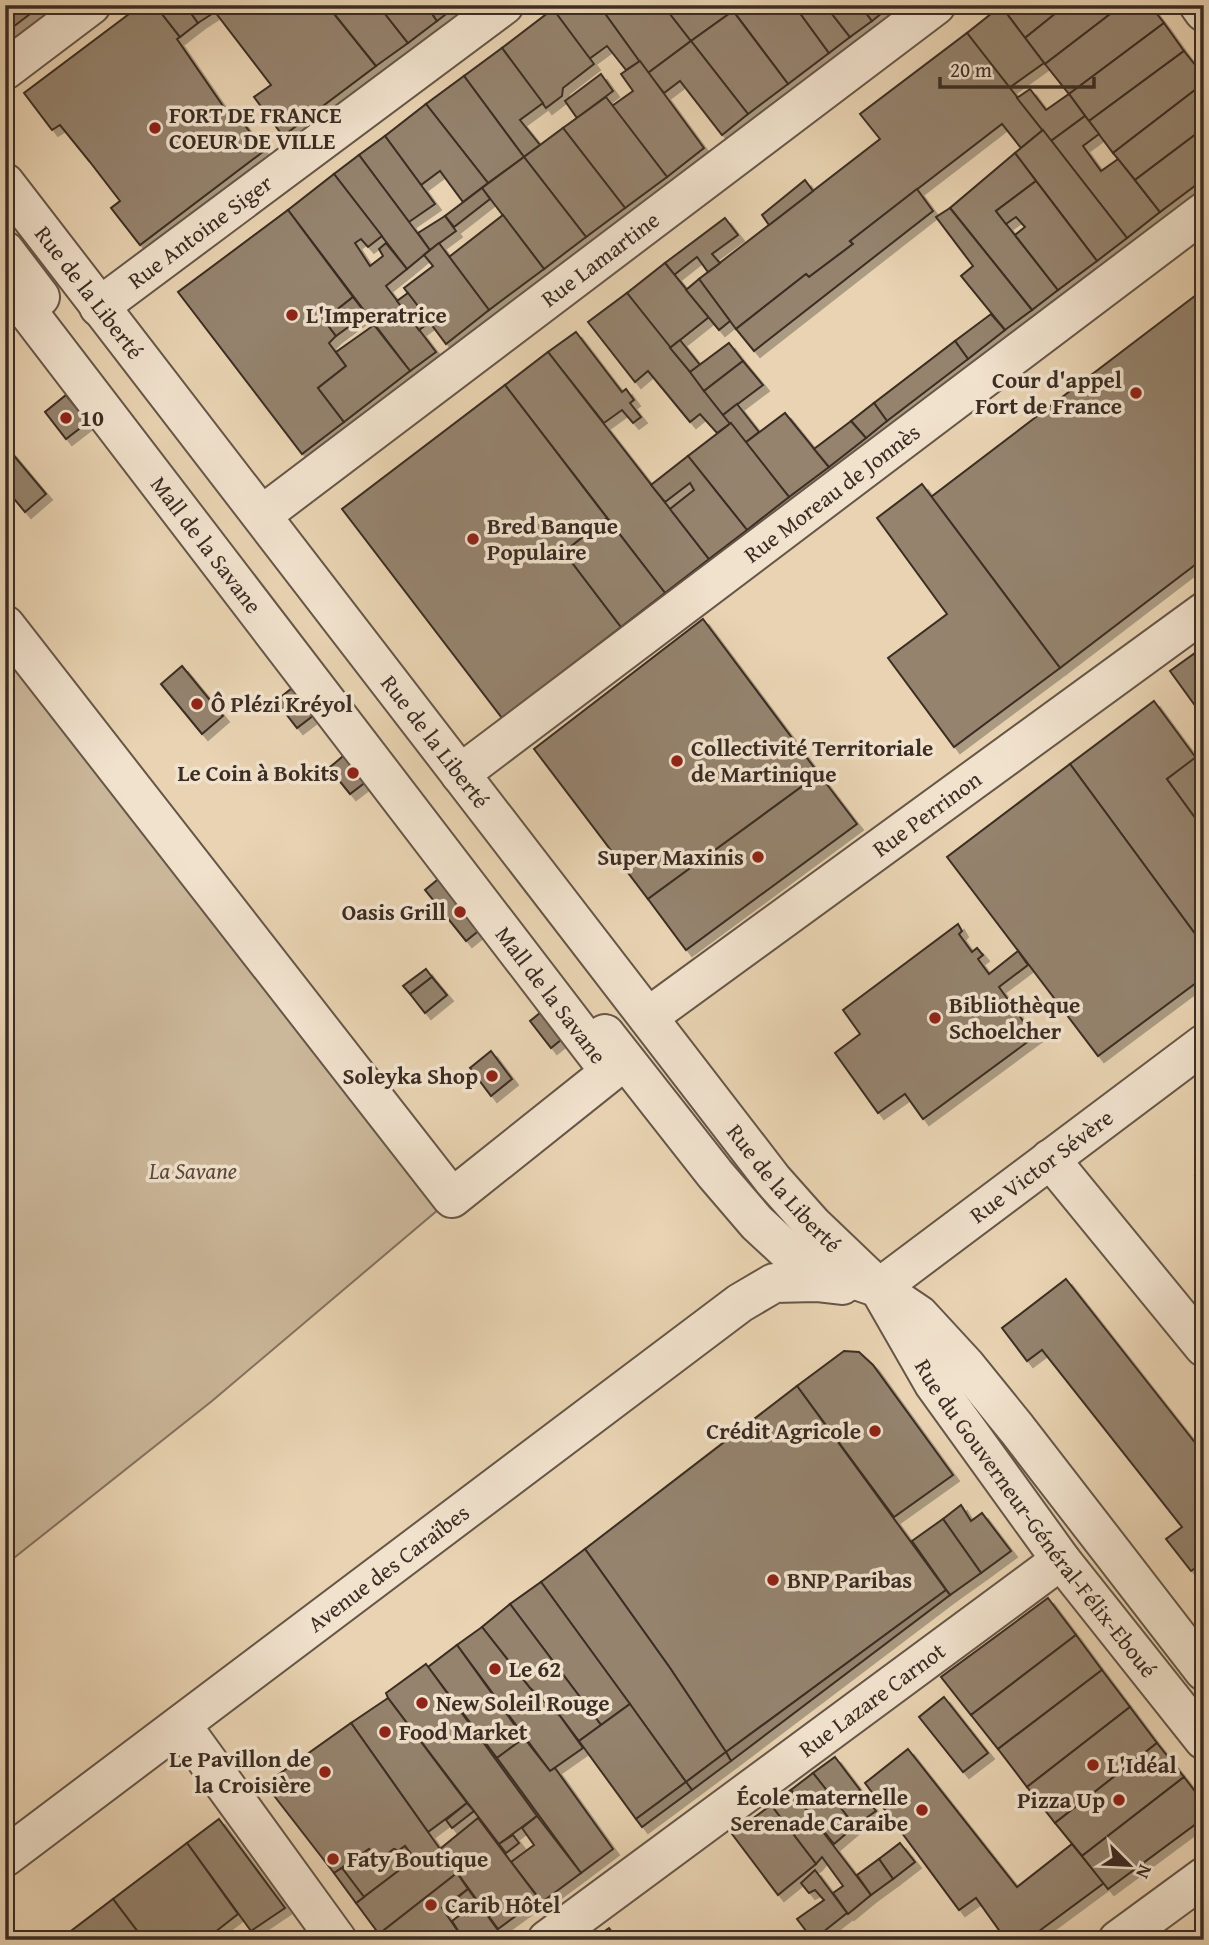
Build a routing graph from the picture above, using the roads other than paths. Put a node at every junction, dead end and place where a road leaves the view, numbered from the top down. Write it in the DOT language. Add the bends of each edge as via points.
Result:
graph roads {
  1 [pos="91,5"];
  2 [pos="505,5"];
  3 [pos="936,5"];
  4 [pos="1199,5"];
  5 [pos="1204,12"];
  6 [pos="5,70"];
  7 [pos="5,183"];
  8 [pos="1204,212"];
  9 [pos="5,251"];
  10 [pos="5,282"];
  11 [pos="99,307"];
  12 [pos="262,515"];
  13 [pos="1204,612"];
  14 [pos="5,625"];
  15 [pos="460,774"];
  16 [pos="648,1017"];
  17 [pos="1204,1044"];
  18 [pos="1050,1159"];
  19 [pos="806,1215"];
  20 [pos="783,1268"];
  21 [pos="878,1288"];
  22 [pos="1204,1347"];
  23 [pos="1061,1560"];
  24 [pos="1204,1671"];
  25 [pos="182,1726"];
  26 [pos="1204,1740"];
  27 [pos="5,1857"];
  28 [pos="1204,1877"];
  29 [pos="337,1940"];
  30 [pos="547,1940"];
  31 [pos="1118,1940"];
  1 -- 6 [label="street"];
  2 -- 11 [label="street, Rue Antoine Siger"];
  3 -- 12 [label="street, Rue Lamartine"];
  4 -- 5 [label="street"];
  7 -- 11 [label="street, Rue de la Liberté"];
  8 -- 15 [label="street, Rue Moreau de Jonnès"];
  9 -- 20 [label="street" via="698,1153 757,1223"];
  10 -- 14 [label="street, Mall de la Savane" via="610,1072 452,1198"];
  11 -- 12 [label="street, Rue de la Liberté"];
  12 -- 15 [label="street, Rue de la Liberté"];
  13 -- 16 [label="street, Rue Perrinon"];
  15 -- 16 [label="street, Rue de la Liberté"];
  16 -- 19 [label="street, Rue de la Liberté" via="773,1180"];
  17 -- 18 [label="street, Rue Victor Sévère"];
  18 -- 21 [label="street, Rue Victor Sévère"];
  18 -- 22 [label="street"];
  19 -- 20 [label="street"];
  19 -- 21 [label="street, Rue de la Liberté"];
  20 -- 21 [label="street, Avenue des Caraïbes" via="816,1282"];
  20 -- 25 [label="street, Avenue des Caraïbes"];
  21 -- 23 [label="street, Rue du Gouverneur-Général-Félix-Eboué" via="934,1384"];
  21 -- 24 [label="street" via="919,1315 966,1367"];
  23 -- 26 [label="street, Rue du Gouverneur-Général-Félix-Eboué"];
  23 -- 30 [label="street, Rue Lazare Carnot"];
  25 -- 27 [label="street, Avenue des Caraïbes"];
  25 -- 29 [label="street"];
  28 -- 31 [label="street"];
}
